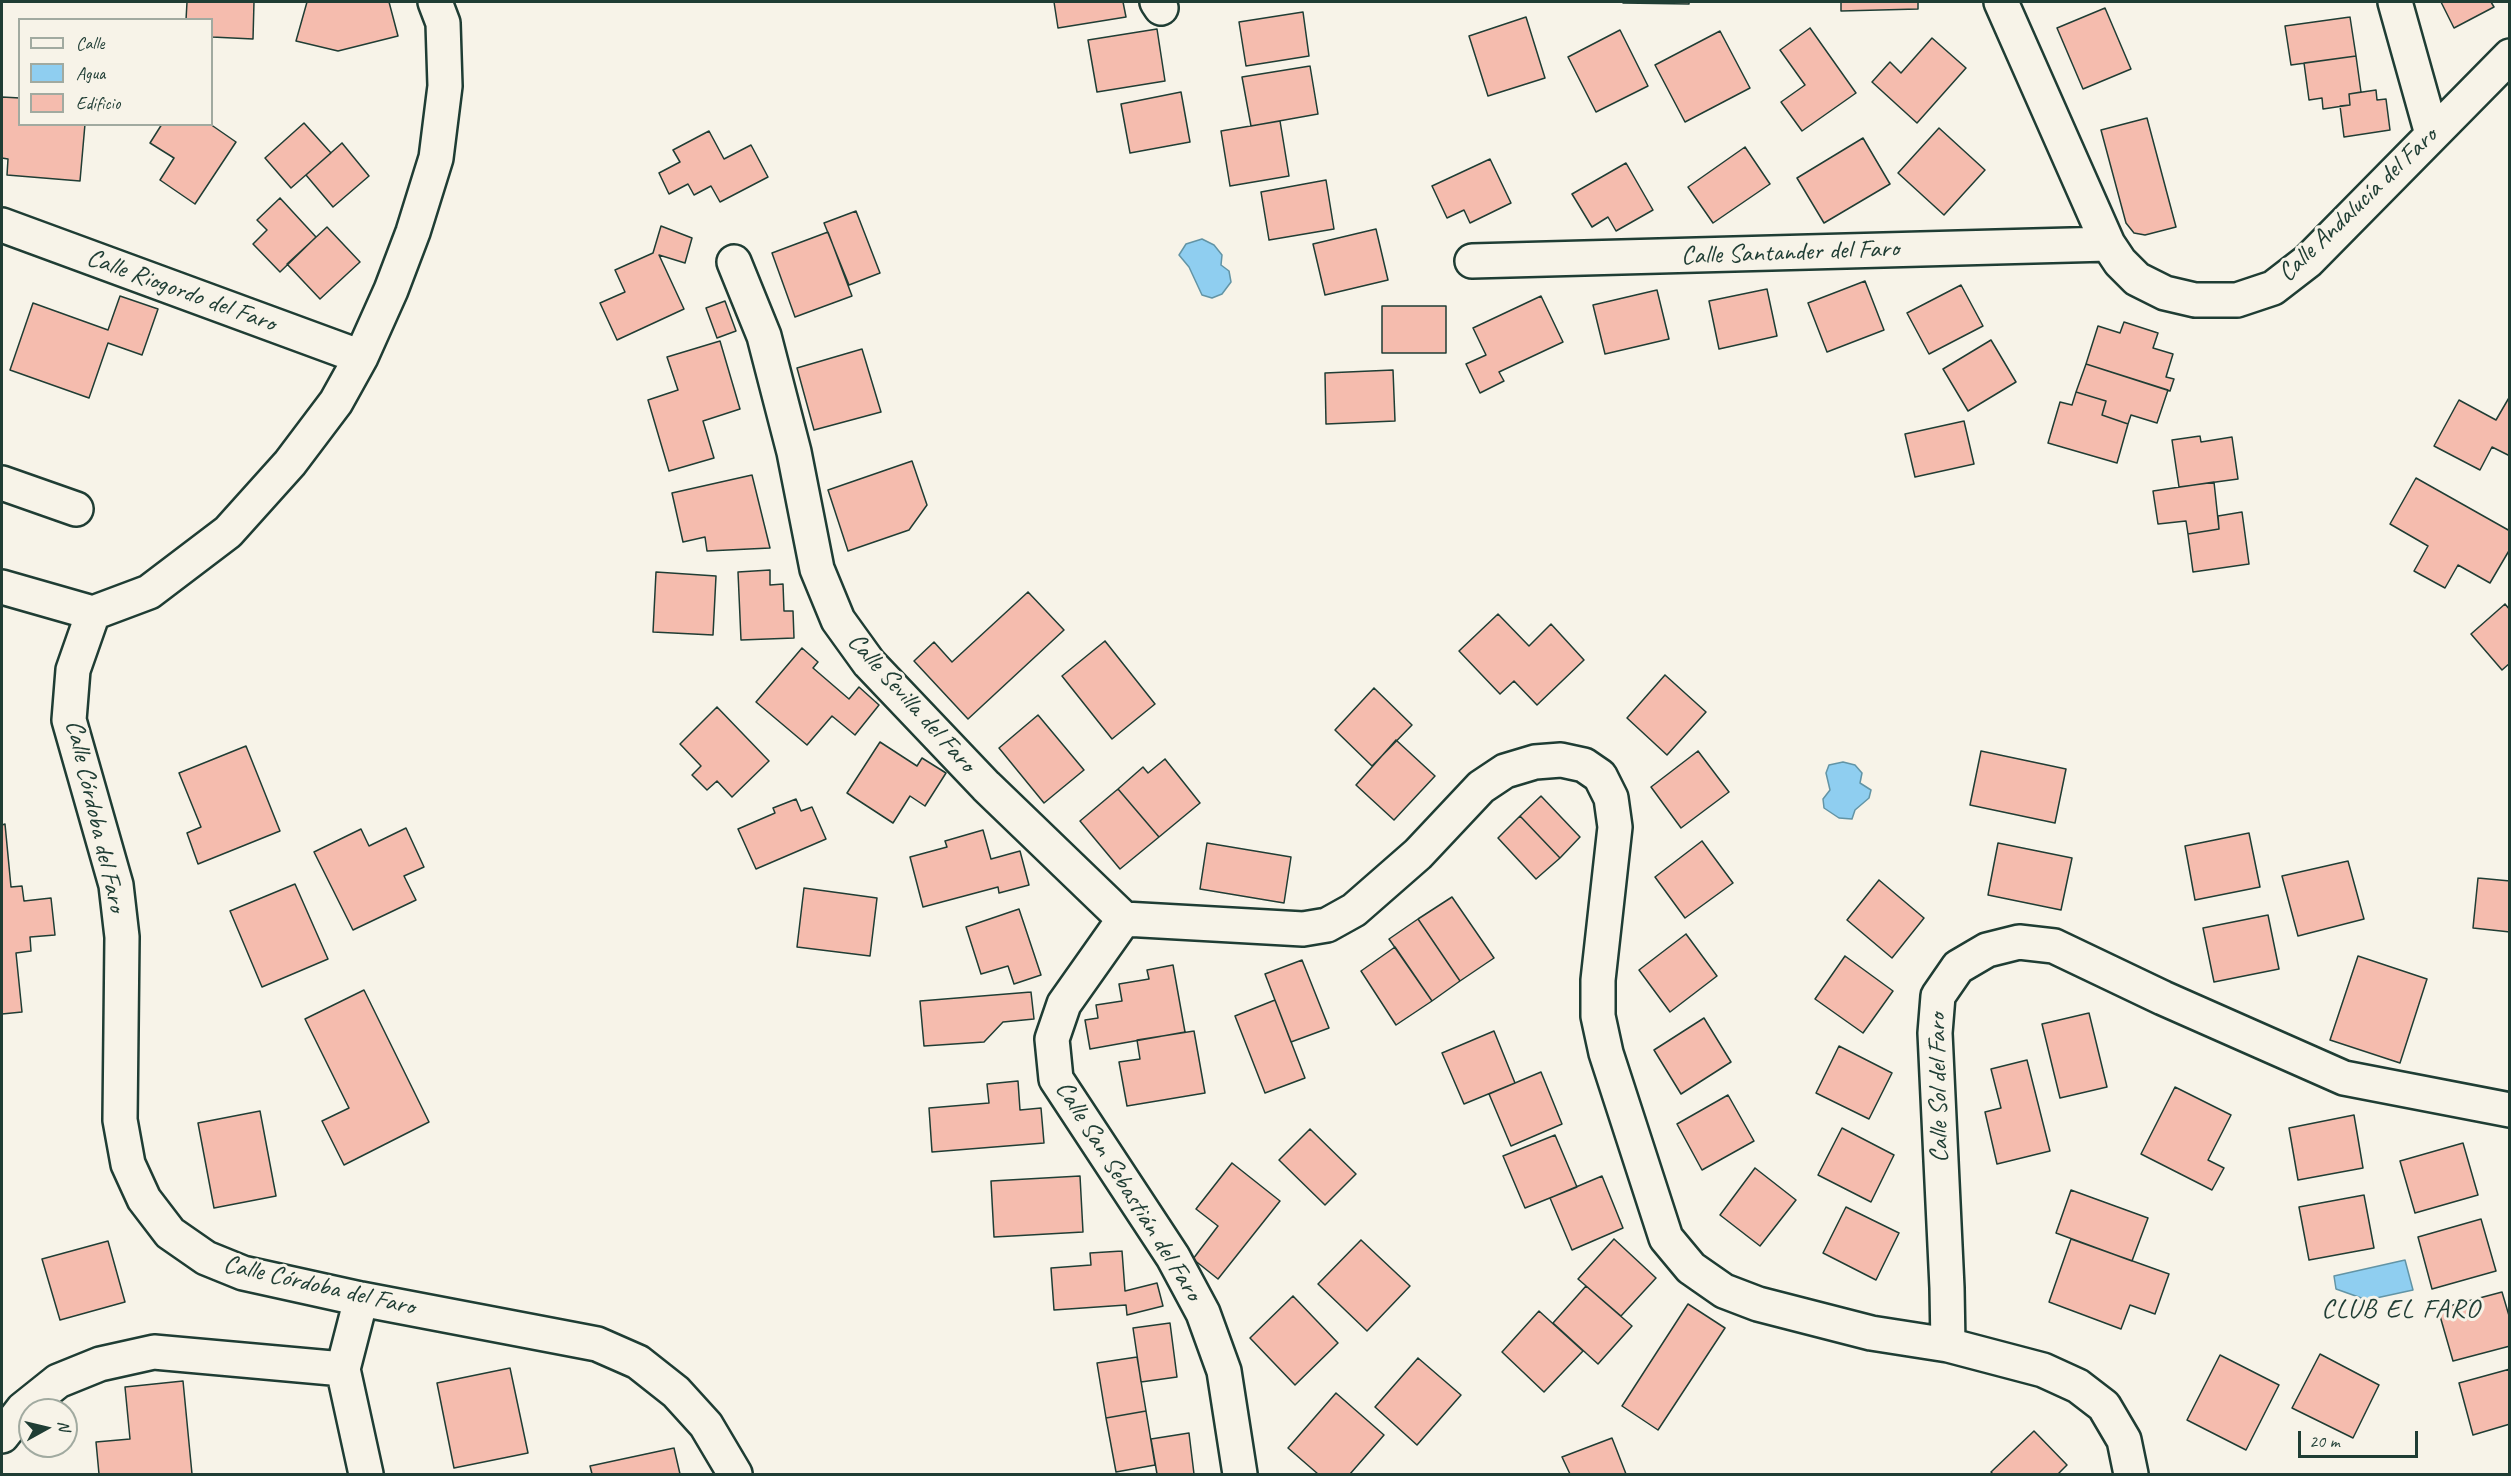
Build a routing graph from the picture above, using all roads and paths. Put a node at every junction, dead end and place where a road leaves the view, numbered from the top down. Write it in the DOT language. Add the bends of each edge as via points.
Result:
graph roads {
  1 [pos="435,2"];
  2 [pos="2001,2"];
  3 [pos="2395,2"];
  4 [pos="2510,56"];
  5 [pos="2432,134"];
  6 [pos="2,225"];
  7 [pos="2108,244"];
  8 [pos="1472,261"];
  9 [pos="734,262"];
  10 [pos="361,357"];
  11 [pos="2,483"];
  12 [pos="76,509"];
  13 [pos="2,587"];
  14 [pos="93,614"];
  15 [pos="1124,919"];
  16 [pos="2510,1110"];
  17 [pos="361,1299"];
  18 [pos="1948,1345"];
  19 [pos="343,1368"];
  20 [pos="2,1436"];
  21 [pos="366,1474"];
  22 [pos="735,1474"];
  23 [pos="1240,1474"];
  24 [pos="2131,1474"];
  1 -- 10 [label="street" via="443,23 446,86 436,159 391,291"];
  2 -- 7 [label="street, Calle Andalucía del Faro"];
  3 -- 5 [label="street"];
  4 -- 5 [label="street, Calle Andalucía del Faro"];
  5 -- 7 [label="street, Calle Andalucía del Faro" via="2308,261 2273,288 2237,300 2195,300 2165,293 2137,279"];
  6 -- 10 [label="street, Calle Riogordo del Faro"];
  7 -- 8 [label="street, Calle Santander del Faro"];
  9 -- 15 [label="street, Calle Sevilla del Faro" via="764,336 794,452 817,569 838,620 869,663 979,778"];
  10 -- 14 [label="street" via="336,402 290,463 228,532 149,592"];
  11 -- 12 [label="street"];
  13 -- 14 [label="street"];
  14 -- 17 [label="street, Calle Córdoba del Faro" via="74,670 69,720 116,885 122,937 120,1120 128,1164 144,1199 170,1233 206,1258 243,1273"];
  15 -- 18 [label="street" via="1303,929 1327,925 1354,910 1418,854 1481,787 1505,771 1535,762 1561,760 1584,765 1600,776 1611,798 1615,828 1598,980 1598,1016 1606,1053 1666,1238 1691,1268 1724,1291 1758,1304 1871,1333"];
  15 -- 23 [label="street, Calle San Sebastián del Faro" via="1064,1004 1052,1039 1056,1078 1173,1257 1203,1313 1224,1371"];
  16 -- 18 [label="street, Calle Sol del Faro" via="2344,1078 2054,946 2019,942 1987,950 1958,967 1938,996 1935,1033"];
  17 -- 19 [label="street"];
  17 -- 22 [label="street, Calle Córdoba del Faro" via="597,1344 638,1362 676,1392 706,1425"];
  18 -- 24 [label="street" via="2043,1370 2078,1386 2103,1406 2119,1431"];
  19 -- 20 [label="street" via="154,1352 100,1364 58,1381 23,1408"];
  19 -- 21 [label="street"];
}
